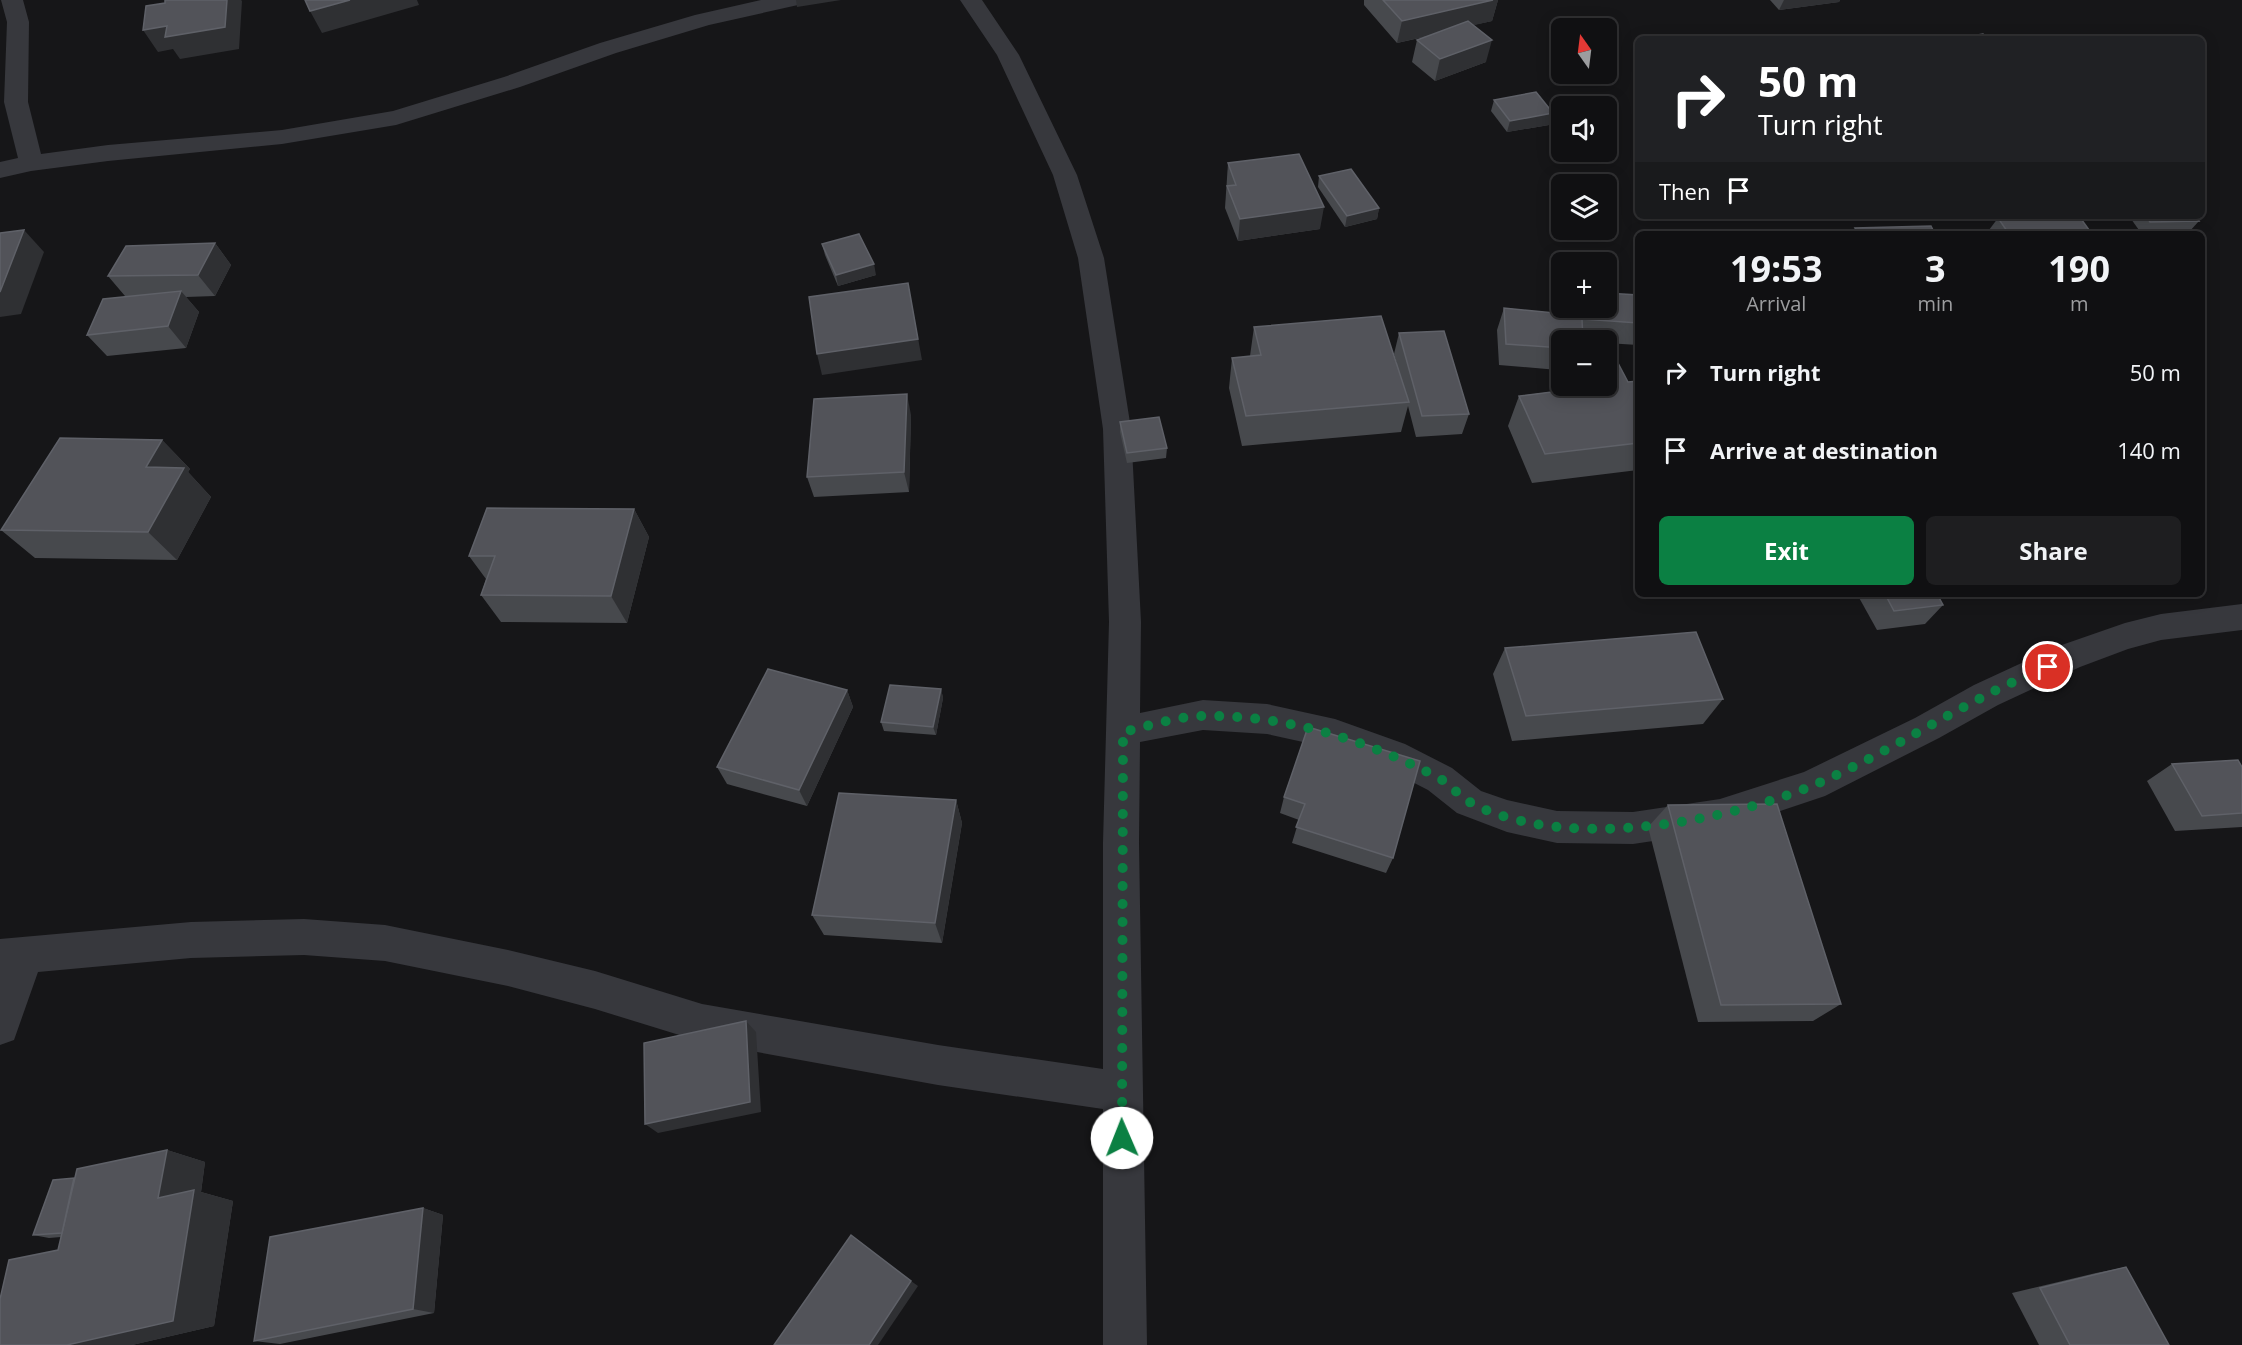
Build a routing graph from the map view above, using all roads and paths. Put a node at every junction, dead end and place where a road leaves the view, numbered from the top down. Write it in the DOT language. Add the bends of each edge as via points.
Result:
graph roads {
  1 [pos="12,0"];
  2 [pos="790,0"];
  3 [pos="971,0"];
  4 [pos="31,163"];
  5 [pos="0,170"];
  6 [pos="2242,617"];
  7 [pos="1123,732"];
  8 [pos="12,957"];
  9 [pos="0,1026"];
  10 [pos="1122,1092"];
  11 [pos="1125,1345"];
  1 -- 4 [label="street" via="18,22 16,102"];
  2 -- 4 [label="street" via="661,32 396,118 282,137"];
  3 -- 7 [label="street" via="1008,55 1065,175 1091,258 1117,429 1125,622"];
  4 -- 5 [label="street"];
  6 -- 7 [label="street" via="2161,627 2125,636 1986,695 1813,785 1720,815 1633,828 1557,827 1507,816 1469,802 1440,779 1394,755 1335,734 1267,719 1203,716"];
  7 -- 10 [label="street"];
  8 -- 9 [label="street"];
  8 -- 10 [label="street" via="191,940 304,938 386,943 595,990 702,1023 938,1065"];
  10 -- 11 [label="street"];
}
